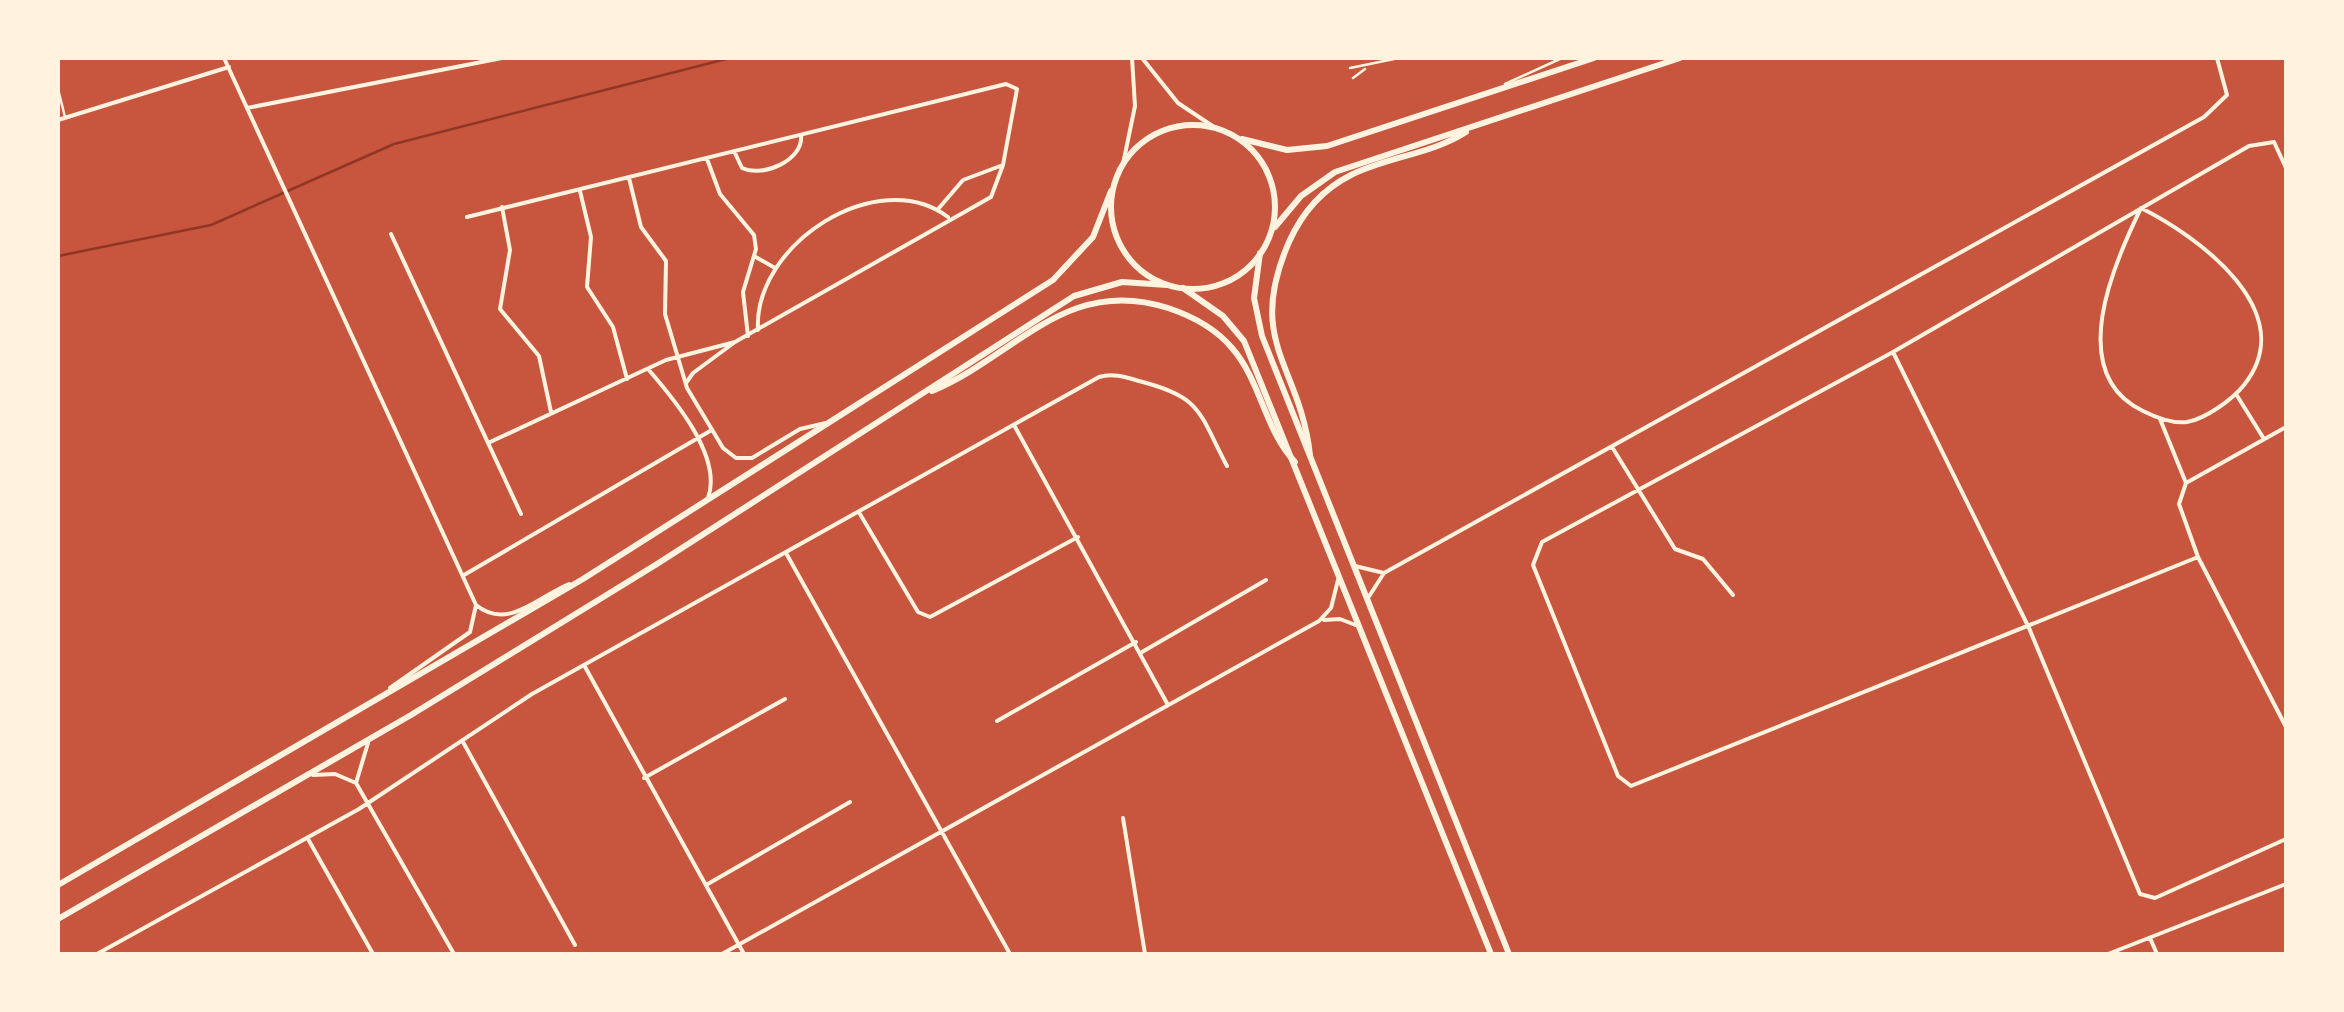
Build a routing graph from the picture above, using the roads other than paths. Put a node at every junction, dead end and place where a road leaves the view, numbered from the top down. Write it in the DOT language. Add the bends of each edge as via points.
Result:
graph roads {
  1 [pos="224,58"];
  2 [pos="502,58"];
  3 [pos="1132,58"];
  4 [pos="1142,58"];
  5 [pos="1399,58"];
  6 [pos="1562,58"];
  7 [pos="1594,58"];
  8 [pos="1680,58"];
  9 [pos="2216,58"];
  10 [pos="1371,66"];
  11 [pos="228,67"];
  12 [pos="1350,68"];
  13 [pos="1353,78"];
  14 [pos="58,89"];
  15 [pos="1496,91"];
  16 [pos="246,108"];
  17 [pos="65,118"];
  18 [pos="58,120"];
  19 [pos="1470,128"];
  20 [pos="1217,129"];
  21 [pos="801,134"];
  22 [pos="1233,136"];
  23 [pos="734,151"];
  24 [pos="706,158"];
  25 [pos="1123,164"];
  26 [pos="1002,166"];
  27 [pos="2286,168"];
  28 [pos="630,178"];
  29 [pos="579,190"];
  30 [pos="1112,191"];
  31 [pos="502,207"];
  32 [pos="2141,208"];
  33 [pos="938,209"];
  34 [pos="467,217"];
  35 [pos="950,218"];
  36 [pos="1271,232"];
  37 [pos="391,234"];
  38 [pos="1260,253"];
  39 [pos="754,256"];
  40 [pos="775,268"];
  41 [pos="1167,285"];
  42 [pos="1183,288"];
  43 [pos="758,330"];
  44 [pos="748,336"];
  45 [pos="735,342"];
  46 [pos="1893,352"];
  47 [pos="677,356"];
  48 [pos="648,368"];
  49 [pos="627,379"];
  50 [pos="686,385"];
  51 [pos="2236,394"];
  52 [pos="921,395"];
  53 [pos="672,396"];
  54 [pos="551,412"];
  55 [pos="2160,419"];
  56 [pos="830,422"];
  57 [pos="1014,425"];
  58 [pos="2286,427"];
  59 [pos="710,430"];
  60 [pos="696,439"];
  61 [pos="2264,440"];
  62 [pos="488,443"];
  63 [pos="1612,446"];
  64 [pos="1310,455"];
  65 [pos="1295,462"];
  66 [pos="1227,466"];
  67 [pos="2186,483"];
  68 [pos="1641,489"];
  69 [pos="708,498"];
  70 [pos="859,512"];
  71 [pos="521,514"];
  72 [pos="1078,536"];
  73 [pos="786,553"];
  74 [pos="2198,557"];
  75 [pos="1353,564"];
  76 [pos="1384,573"];
  77 [pos="1338,574"];
  78 [pos="464,575"];
  79 [pos="583,579"];
  80 [pos="1266,580"];
  81 [pos="1733,595"];
  82 [pos="1368,601"];
  83 [pos="476,605"];
  84 [pos="1319,621"];
  85 [pos="1358,627"];
  86 [pos="2029,628"];
  87 [pos="1136,642"];
  88 [pos="1142,652"];
  89 [pos="584,665"];
  90 [pos="785,699"];
  91 [pos="380,701"];
  92 [pos="1168,705"];
  93 [pos="998,721"];
  94 [pos="2286,727"];
  95 [pos="371,739"];
  96 [pos="463,742"];
  97 [pos="304,778"];
  98 [pos="644,778"];
  99 [pos="356,782"];
  100 [pos="850,802"];
  101 [pos="367,804"];
  102 [pos="1123,818"];
  103 [pos="942,832"];
  104 [pos="308,839"];
  105 [pos="2286,839"];
  106 [pos="2286,884"];
  107 [pos="58,885"];
  108 [pos="706,885"];
  109 [pos="58,920"];
  110 [pos="2150,938"];
  111 [pos="575,945"];
  112 [pos="738,945"];
  113 [pos="372,952"];
  114 [pos="97,954"];
  115 [pos="362,954"];
  116 [pos="454,954"];
  117 [pos="722,954"];
  118 [pos="744,954"];
  119 [pos="1010,954"];
  120 [pos="1145,954"];
  121 [pos="1491,954"];
  122 [pos="1509,954"];
  123 [pos="2108,954"];
  124 [pos="2157,954"];
  1 -- 11 [label="street"];
  2 -- 16 [label="street"];
  3 -- 25 [label="street" via="1135,106"];
  4 -- 20 [label="street" via="1178,103"];
  5 -- 10 [label="lane"];
  6 -- 15 [label="lane"];
  7 -- 15 [label="main road"];
  8 -- 19 [label="main road"];
  9 -- 63 [label="street" via="2227,95 2204,117"];
  10 -- 12 [label="lane"];
  10 -- 13 [label="lane"];
  11 -- 16 [label="street"];
  11 -- 17 [label="street"];
  14 -- 17 [label="lane"];
  15 -- 22 [label="main road" via="1314,149 1268,148"];
  16 -- 78 [label="street"];
  17 -- 18 [label="street"];
  19 -- 36 [label="main road" via="1335,172 1301,196"];
  19 -- 64 [label="main road" via="1346,178 1314,202 1293,233 1274,281 1270,314"];
  20 -- 22 [label="main road"];
  20 -- 25 [label="main road" via="1196,125 1154,135"];
  21 -- 23 [label="street"];
  21 -- 23 [label="street" via="799,152 760,171 745,171"];
  21 -- 26 [label="street" via="1009,84 1018,93"];
  22 -- 36 [label="main road" via="1265,167 1274,199"];
  23 -- 24 [label="street"];
  24 -- 28 [label="street"];
  24 -- 39 [label="street" via="720,194 754,234"];
  25 -- 30 [label="main road"];
  26 -- 33 [label="street" via="964,180"];
  26 -- 35 [label="street" via="991,197"];
  27 -- 32 [label="street" via="2274,142 2249,146"];
  28 -- 29 [label="street"];
  28 -- 47 [label="street" via="641,226 666,261 664,314"];
  29 -- 31 [label="street"];
  29 -- 49 [label="street" via="591,238 587,287 613,327"];
  30 -- 41 [label="main road" via="1117,238 1129,258"];
  30 -- 56 [label="main road" via="1094,237 1069,268"];
  31 -- 34 [label="street"];
  31 -- 54 [label="street" via="510,250 500,310 539,356"];
  32 -- 46 [label="street"];
  32 -- 51 [label="street" via="2214,254 2256,316 2261,344 2253,374"];
  32 -- 55 [label="street" via="2102,305 2102,348 2121,401"];
  33 -- 35 [label="street"];
  33 -- 40 [label="street" via="900,203 846,211 798,239"];
  35 -- 43 [label="street"];
  36 -- 38 [label="main road"];
  37 -- 62 [label="street"];
  38 -- 42 [label="main road" via="1220,284"];
  38 -- 64 [label="main road" via="1254,298 1259,327"];
  39 -- 40 [label="street"];
  39 -- 44 [label="street" via="743,292"];
  40 -- 43 [label="street" via="760,302"];
  41 -- 42 [label="main road"];
  41 -- 52 [label="main road" via="1122,282 1074,296"];
  42 -- 65 [label="main road" via="1239,334"];
  43 -- 44 [label="street"];
  44 -- 45 [label="street"];
  45 -- 47 [label="street"];
  45 -- 50 [label="street" via="692,373"];
  46 -- 68 [label="street"];
  46 -- 86 [label="street"];
  47 -- 48 [label="street"];
  47 -- 50 [label="street"];
  48 -- 49 [label="street"];
  48 -- 53 [label="street"];
  49 -- 54 [label="street"];
  50 -- 53 [label="street"];
  50 -- 59 [label="street"];
  51 -- 55 [label="street" via="2186,422"];
  51 -- 61 [label="street"];
  52 -- 65 [label="main road" via="1073,308 1133,299 1186,316 1230,346"];
  52 -- 95 [label="main road"];
  53 -- 60 [label="street"];
  54 -- 62 [label="street"];
  55 -- 67 [label="street"];
  56 -- 59 [label="street" via="744,459 729,454"];
  56 -- 69 [label="main road"];
  57 -- 66 [label="street" via="1099,377 1117,375 1189,398"];
  57 -- 70 [label="street"];
  57 -- 72 [label="street"];
  58 -- 61 [label="street"];
  59 -- 60 [label="street"];
  60 -- 69 [label="street" via="712,472"];
  60 -- 78 [label="street"];
  61 -- 67 [label="street"];
  62 -- 71 [label="street"];
  63 -- 68 [label="street"];
  63 -- 76 [label="street"];
  64 -- 75 [label="main road"];
  65 -- 77 [label="main road"];
  67 -- 74 [label="street" via="2179,504"];
  68 -- 81 [label="street" via="1675,549 1703,558"];
  68 -- 86 [label="street" via="1542,542 1533,564 1618,776 1632,786"];
  69 -- 79 [label="main road"];
  70 -- 72 [label="street" via="918,612 930,617"];
  70 -- 73 [label="street"];
  72 -- 87 [label="street"];
  73 -- 89 [label="street"];
  73 -- 103 [label="street"];
  74 -- 86 [label="street"];
  74 -- 94 [label="street"];
  75 -- 76 [label="street"];
  75 -- 82 [label="main road"];
  76 -- 82 [label="street"];
  77 -- 84 [label="street" via="1335,599"];
  77 -- 85 [label="main road"];
  78 -- 83 [label="street"];
  79 -- 83 [label="street" via="505,616"];
  79 -- 91 [label="main road"];
  80 -- 88 [label="street"];
  82 -- 122 [label="main road"];
  83 -- 91 [label="street" via="470,632 411,670"];
  84 -- 85 [label="street" via="1340,619"];
  84 -- 92 [label="street"];
  85 -- 121 [label="main road"];
  86 -- 105 [label="street" via="2140,894 2155,898"];
  87 -- 88 [label="street"];
  87 -- 93 [label="street"];
  88 -- 92 [label="street"];
  89 -- 96 [label="street"];
  89 -- 98 [label="street"];
  90 -- 98 [label="street"];
  91 -- 107 [label="main road"];
  92 -- 103 [label="street"];
  95 -- 97 [label="main road"];
  95 -- 99 [label="street"];
  96 -- 101 [label="street"];
  96 -- 111 [label="street"];
  97 -- 99 [label="street" via="335,774"];
  97 -- 109 [label="main road"];
  98 -- 108 [label="street"];
  99 -- 101 [label="street"];
  100 -- 108 [label="street"];
  101 -- 104 [label="street"];
  101 -- 116 [label="street"];
  102 -- 120 [label="street"];
  103 -- 112 [label="street"];
  103 -- 119 [label="street"];
  104 -- 113 [label="street"];
  104 -- 114 [label="street"];
  106 -- 110 [label="street"];
  108 -- 112 [label="street"];
  110 -- 123 [label="street"];
  110 -- 124 [label="street"];
  112 -- 117 [label="street"];
  112 -- 118 [label="street"];
  113 -- 115 [label="street"];
}
